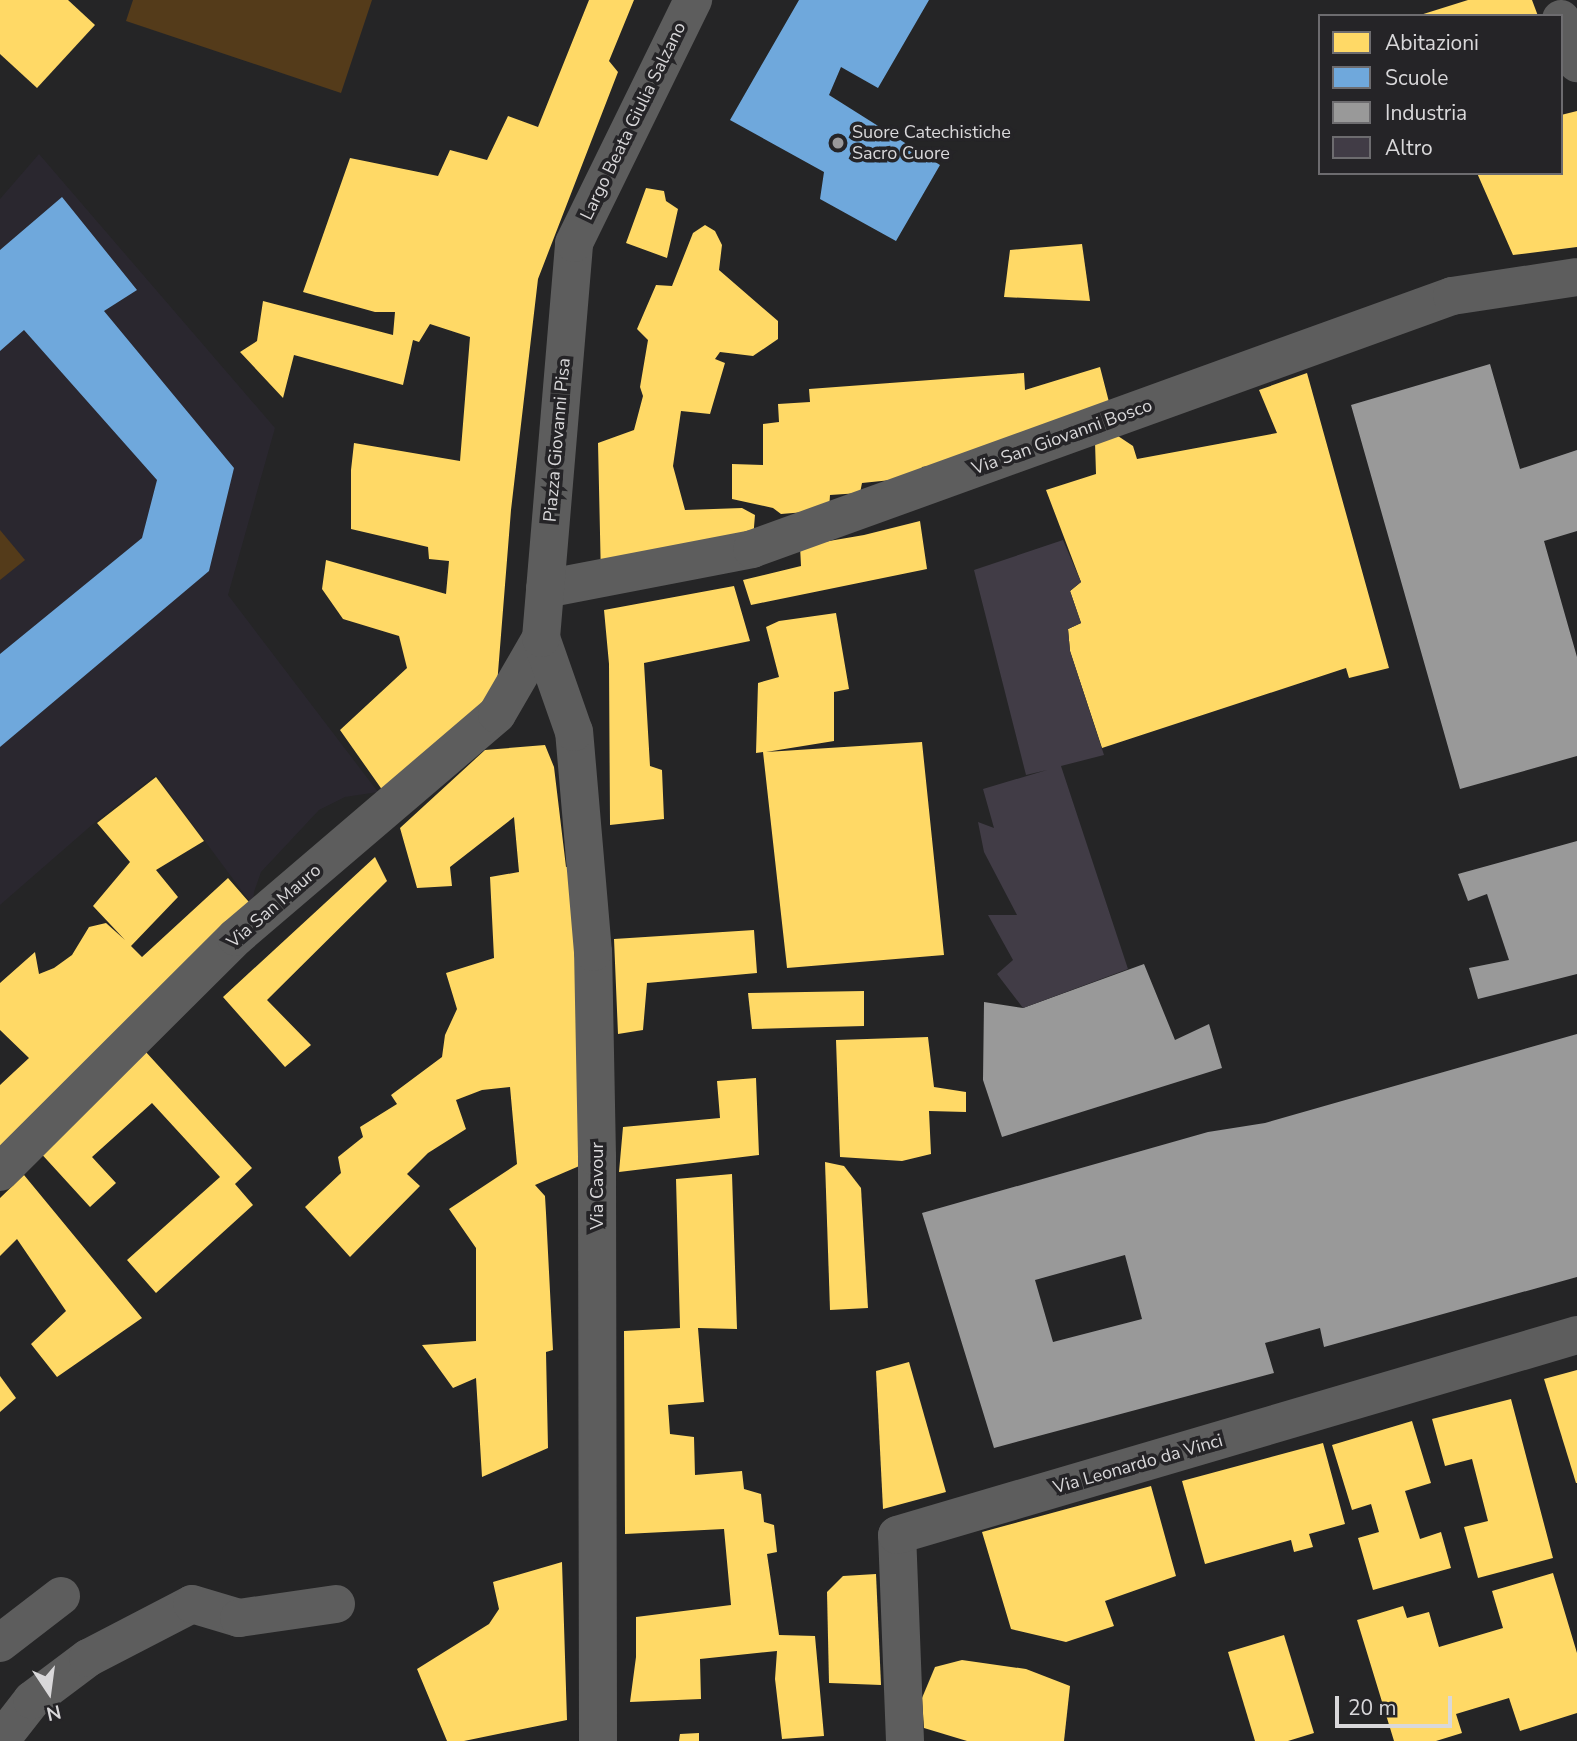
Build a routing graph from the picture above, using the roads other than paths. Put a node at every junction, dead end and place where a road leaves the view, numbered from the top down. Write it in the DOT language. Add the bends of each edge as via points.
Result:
graph roads {
  1 [pos="693,0"];
  2 [pos="1563,23"];
  3 [pos="1577,63"];
  4 [pos="573,243"];
  5 [pos="1577,277"];
  6 [pos="545,589"];
  7 [pos="541,638"];
  8 [pos="0,1172"];
  9 [pos="1577,1335"];
  10 [pos="61,1596"];
  11 [pos="336,1604"];
  12 [pos="0,1643"];
  13 [pos="0,1741"];
  14 [pos="598,1741"];
  15 [pos="905,1741"];
  1 -- 4 [label="street, Largo Beata Giulia Salzano"];
  2 -- 3 [label="street"];
  4 -- 6 [label="street, Piazza Giovanni Pisa"];
  5 -- 6 [label="street, Via San Giovanni Bosco" via="1452,296 752,549"];
  6 -- 7 [label="street, Piazza Giovanni Pisa"];
  7 -- 8 [label="street, Via San Mauro" via="497,713 236,937"];
  7 -- 14 [label="street, Via Cavour" via="574,732 593,952"];
  9 -- 15 [label="street, Via Leonardo da Vinci" via="897,1535"];
  10 -- 12 [label="street"];
  11 -- 13 [label="street" via="239,1618 192,1604 88,1658 32,1700"];
}
